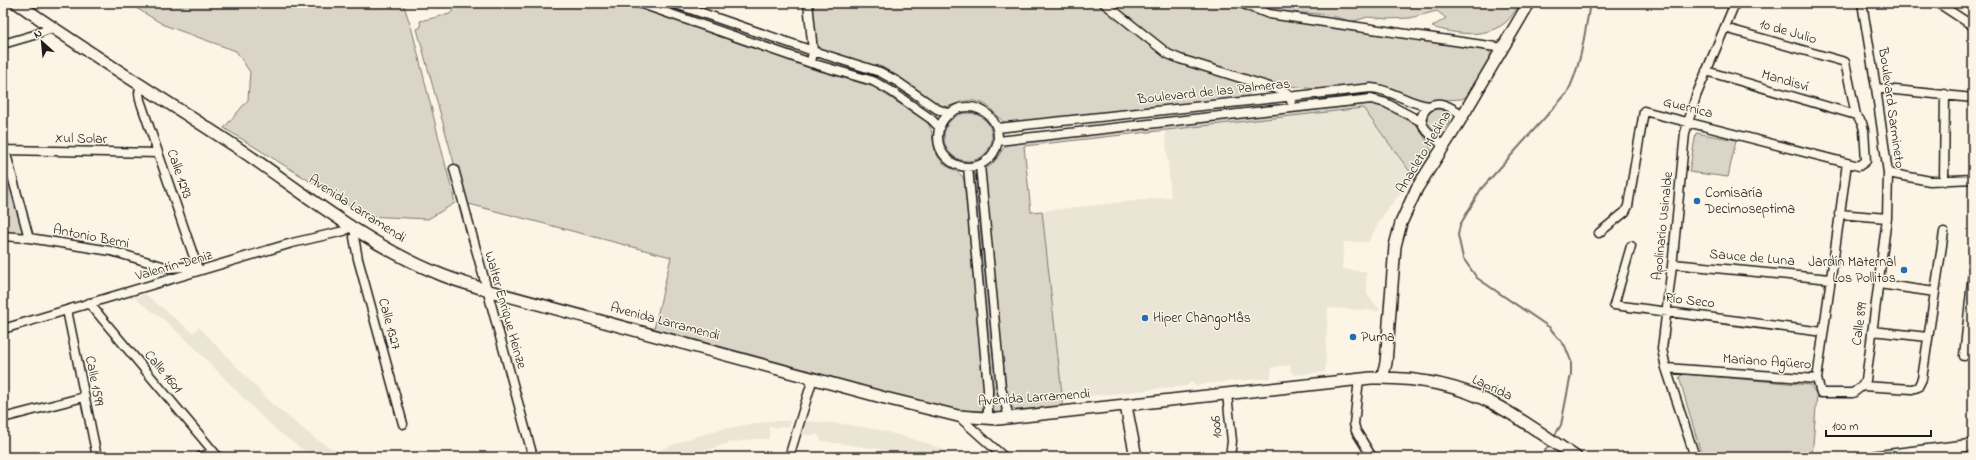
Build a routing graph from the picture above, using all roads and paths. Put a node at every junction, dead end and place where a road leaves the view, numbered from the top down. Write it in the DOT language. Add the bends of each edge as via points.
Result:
graph roads {
  1 [pos="17,3"];
  2 [pos="639,3"];
  3 [pos="673,3"];
  4 [pos="808,3"];
  5 [pos="1104,3"];
  6 [pos="1241,3"];
  7 [pos="1529,3"];
  8 [pos="1735,3"];
  9 [pos="1862,3"];
  10 [pos="1938,3"];
  11 [pos="1973,26"];
  12 [pos="51,28"];
  13 [pos="1725,28"];
  14 [pos="3,44"];
  15 [pos="1503,48"];
  16 [pos="813,51"];
  17 [pos="811,63"];
  18 [pos="1706,72"];
  19 [pos="141,84"];
  20 [pos="1876,88"];
  21 [pos="1945,94"];
  22 [pos="1291,97"];
  23 [pos="1973,98"];
  24 [pos="1430,106"];
  25 [pos="1292,107"];
  26 [pos="950,114"];
  27 [pos="1464,115"];
  28 [pos="1856,115"];
  29 [pos="1688,121"];
  30 [pos="1422,122"];
  31 [pos="940,128"];
  32 [pos="997,128"];
  33 [pos="998,141"];
  34 [pos="1444,146"];
  35 [pos="4,148"];
  36 [pos="158,153"];
  37 [pos="1847,163"];
  38 [pos="980,164"];
  39 [pos="968,167"];
  40 [pos="454,169"];
  41 [pos="1888,173"];
  42 [pos="1973,179"];
  43 [pos="1944,181"];
  44 [pos="1839,214"];
  45 [pos="1887,218"];
  46 [pos="354,228"];
  47 [pos="1944,232"];
  48 [pos="1599,233"];
  49 [pos="3,236"];
  50 [pos="29,238"];
  51 [pos="1631,246"];
  52 [pos="1672,264"];
  53 [pos="198,269"];
  54 [pos="1973,273"];
  55 [pos="1830,279"];
  56 [pos="1879,284"];
  57 [pos="486,290"];
  58 [pos="1935,292"];
  59 [pos="89,303"];
  60 [pos="67,310"];
  61 [pos="1666,311"];
  62 [pos="3,329"];
  63 [pos="1872,331"];
  64 [pos="1823,332"];
  65 [pos="1928,337"];
  66 [pos="1964,356"];
  67 [pos="1666,368"];
  68 [pos="813,378"];
  69 [pos="1382,378"];
  70 [pos="1359,379"];
  71 [pos="1817,379"];
  72 [pos="1862,386"];
  73 [pos="1227,394"];
  74 [pos="84,398"];
  75 [pos="1126,406"];
  76 [pos="958,416"];
  77 [pos="3,418"];
  78 [pos="1009,418"];
  79 [pos="988,419"];
  80 [pos="403,424"];
  81 [pos="1973,445"];
  82 [pos="216,454"];
  83 [pos="1927,454"];
  84 [pos="97,457"];
  85 [pos="200,457"];
  86 [pos="533,457"];
  87 [pos="789,457"];
  88 [pos="1004,457"];
  89 [pos="1136,457"];
  90 [pos="1230,457"];
  91 [pos="1372,457"];
  92 [pos="1576,457"];
  93 [pos="1694,457"];
  94 [pos="1875,457"];
  1 -- 12 [label="main road, Avenida Larramendi"];
  2 -- 17 [label="street"];
  3 -- 16 [label="street"];
  4 -- 16 [label="street"];
  5 -- 22 [label="street" via="1154,45 1174,57 1286,92"];
  6 -- 15 [label="street" via="1269,14"];
  7 -- 15 [label="main road, Anacleto Medina"];
  8 -- 13 [label="street, Apolinario Usinalde"];
  9 -- 20 [label="street, Boulevard Sarmineto"];
  10 -- 11 [label="street"];
  12 -- 14 [label="street"];
  12 -- 19 [label="main road, Avenida Larramendi"];
  13 -- 18 [label="street, Apolinario Usinalde"];
  13 -- 28 [label="street, 10 de Julio" via="1845,62"];
  15 -- 27 [label="main road, Anacleto Medina"];
  16 -- 17 [label="street"];
  16 -- 26 [label="street" via="880,72 937,109"];
  17 -- 31 [label="street" via="882,86"];
  18 -- 28 [label="street, Mandisví"];
  18 -- 29 [label="street, Apolinario Usinalde"];
  19 -- 36 [label="street, Calle 1293" via="140,100"];
  19 -- 46 [label="main road, Avenida Larramendi"];
  20 -- 21 [label="street"];
  20 -- 41 [label="street, Boulevard Sarmineto"];
  21 -- 23 [label="street"];
  21 -- 43 [label="street"];
  22 -- 24 [label="street, Boulevard de las Palmeras" via="1371,88 1385,90"];
  22 -- 25 [label="street"];
  22 -- 32 [label="street, Boulevard de las Palmeras"];
  24 -- 27 [label="street, Boulevard de las Palmeras" via="1440,103"];
  24 -- 30 [label="street" via="1424,113"];
  25 -- 30 [label="street, Boulevard de las Palmeras" via="1375,100"];
  25 -- 33 [label="street, Boulevard de las Palmeras"];
  26 -- 31 [label="street"];
  26 -- 32 [label="street" via="963,108 978,109 990,116"];
  27 -- 34 [label="main road, Anacleto Medina"];
  28 -- 37 [label="street, Guernica" via="1864,130 1866,161 1859,166"];
  29 -- 37 [label="street, Guernica"];
  29 -- 48 [label="street, Guernica" via="1644,111 1628,206 1625,212"];
  29 -- 52 [label="street, Apolinario Usinalde"];
  30 -- 34 [label="street" via="1426,131"];
  31 -- 39 [label="street" via="939,143 946,156 953,163"];
  32 -- 33 [label="street"];
  33 -- 38 [label="street" via="991,156"];
  34 -- 69 [label="main road, Anacleto Medina" via="1417,188 1397,234 1386,363"];
  35 -- 36 [label="street, Xul Solar"];
  35 -- 50 [label="street"];
  36 -- 53 [label="street, Calle 1293"];
  37 -- 44 [label="street, Mariano Agüero"];
  38 -- 39 [label="street"];
  38 -- 78 [label="street" via="1001,388"];
  39 -- 79 [label="street" via="988,388"];
  40 -- 57 [label="street, Walter Enrique Heinze"];
  41 -- 43 [label="street"];
  41 -- 45 [label="street, Boulevard Sarmineto"];
  42 -- 43 [label="street"];
  44 -- 45 [label="street"];
  44 -- 55 [label="street, Mariano Agüero"];
  45 -- 56 [label="street, Calle 899"];
  46 -- 53 [label="street, Valentín Deniz"];
  46 -- 57 [label="main road, Avenida Larramendi" via="427,269"];
  46 -- 80 [label="street, Calle 1327" via="358,259"];
  47 -- 58 [label="street"];
  49 -- 50 [label="street, Antonio Berni"];
  50 -- 53 [label="street, Antonio Berni" via="111,251 169,268"];
  51 -- 61 [label="street, Río Seco" via="1614,305"];
  52 -- 55 [label="street, Sauce de Luna"];
  52 -- 61 [label="street, Apolinario Usinalde"];
  53 -- 59 [label="street, Valentín Deniz"];
  54 -- 66 [label="street"];
  55 -- 64 [label="street, Mariano Agüero"];
  56 -- 58 [label="street"];
  56 -- 63 [label="street, Calle 899"];
  57 -- 68 [label="main road, Avenida Larramendi"];
  57 -- 86 [label="street, Walter Enrique Heinze"];
  58 -- 65 [label="street"];
  59 -- 60 [label="street, Valentín Deniz"];
  59 -- 82 [label="street, Calle 1601"];
  60 -- 62 [label="street, Valentín Deniz"];
  60 -- 74 [label="street, Calle 1599"];
  61 -- 64 [label="street, Río Seco"];
  61 -- 67 [label="street, Apolinario Usinalde" via="1662,349"];
  63 -- 65 [label="street"];
  63 -- 72 [label="street, Calle 899" via="1866,380"];
  64 -- 71 [label="street, Mariano Agüero"];
  65 -- 72 [label="street" via="1922,379 1918,387 1912,389"];
  67 -- 71 [label="street, Mariano Agüero"];
  67 -- 93 [label="street, Apolinario Usinalde"];
  68 -- 76 [label="main road, Avenida Larramendi"];
  68 -- 87 [label="street"];
  69 -- 70 [label="main road, Avenida Larramendi"];
  69 -- 92 [label="main road, Laprida" via="1428,381 1472,394 1500,407"];
  70 -- 73 [label="main road, Avenida Larramendi"];
  70 -- 91 [label="street" via="1355,427"];
  71 -- 72 [label="street" via="1820,393 1852,393"];
  73 -- 75 [label="main road, Avenida Larramendi"];
  73 -- 90 [label="street, 1006" via="1232,441"];
  74 -- 77 [label="street"];
  74 -- 84 [label="street, Calle 1599"];
  75 -- 78 [label="main road, Avenida Larramendi"];
  75 -- 89 [label="main road"];
  76 -- 79 [label="main road, Avenida Larramendi"];
  76 -- 88 [label="street"];
  78 -- 79 [label="main road, Avenida Larramendi"];
  81 -- 83 [label="main road"];
  82 -- 85 [label="street"];
  83 -- 94 [label="main road"];
}
